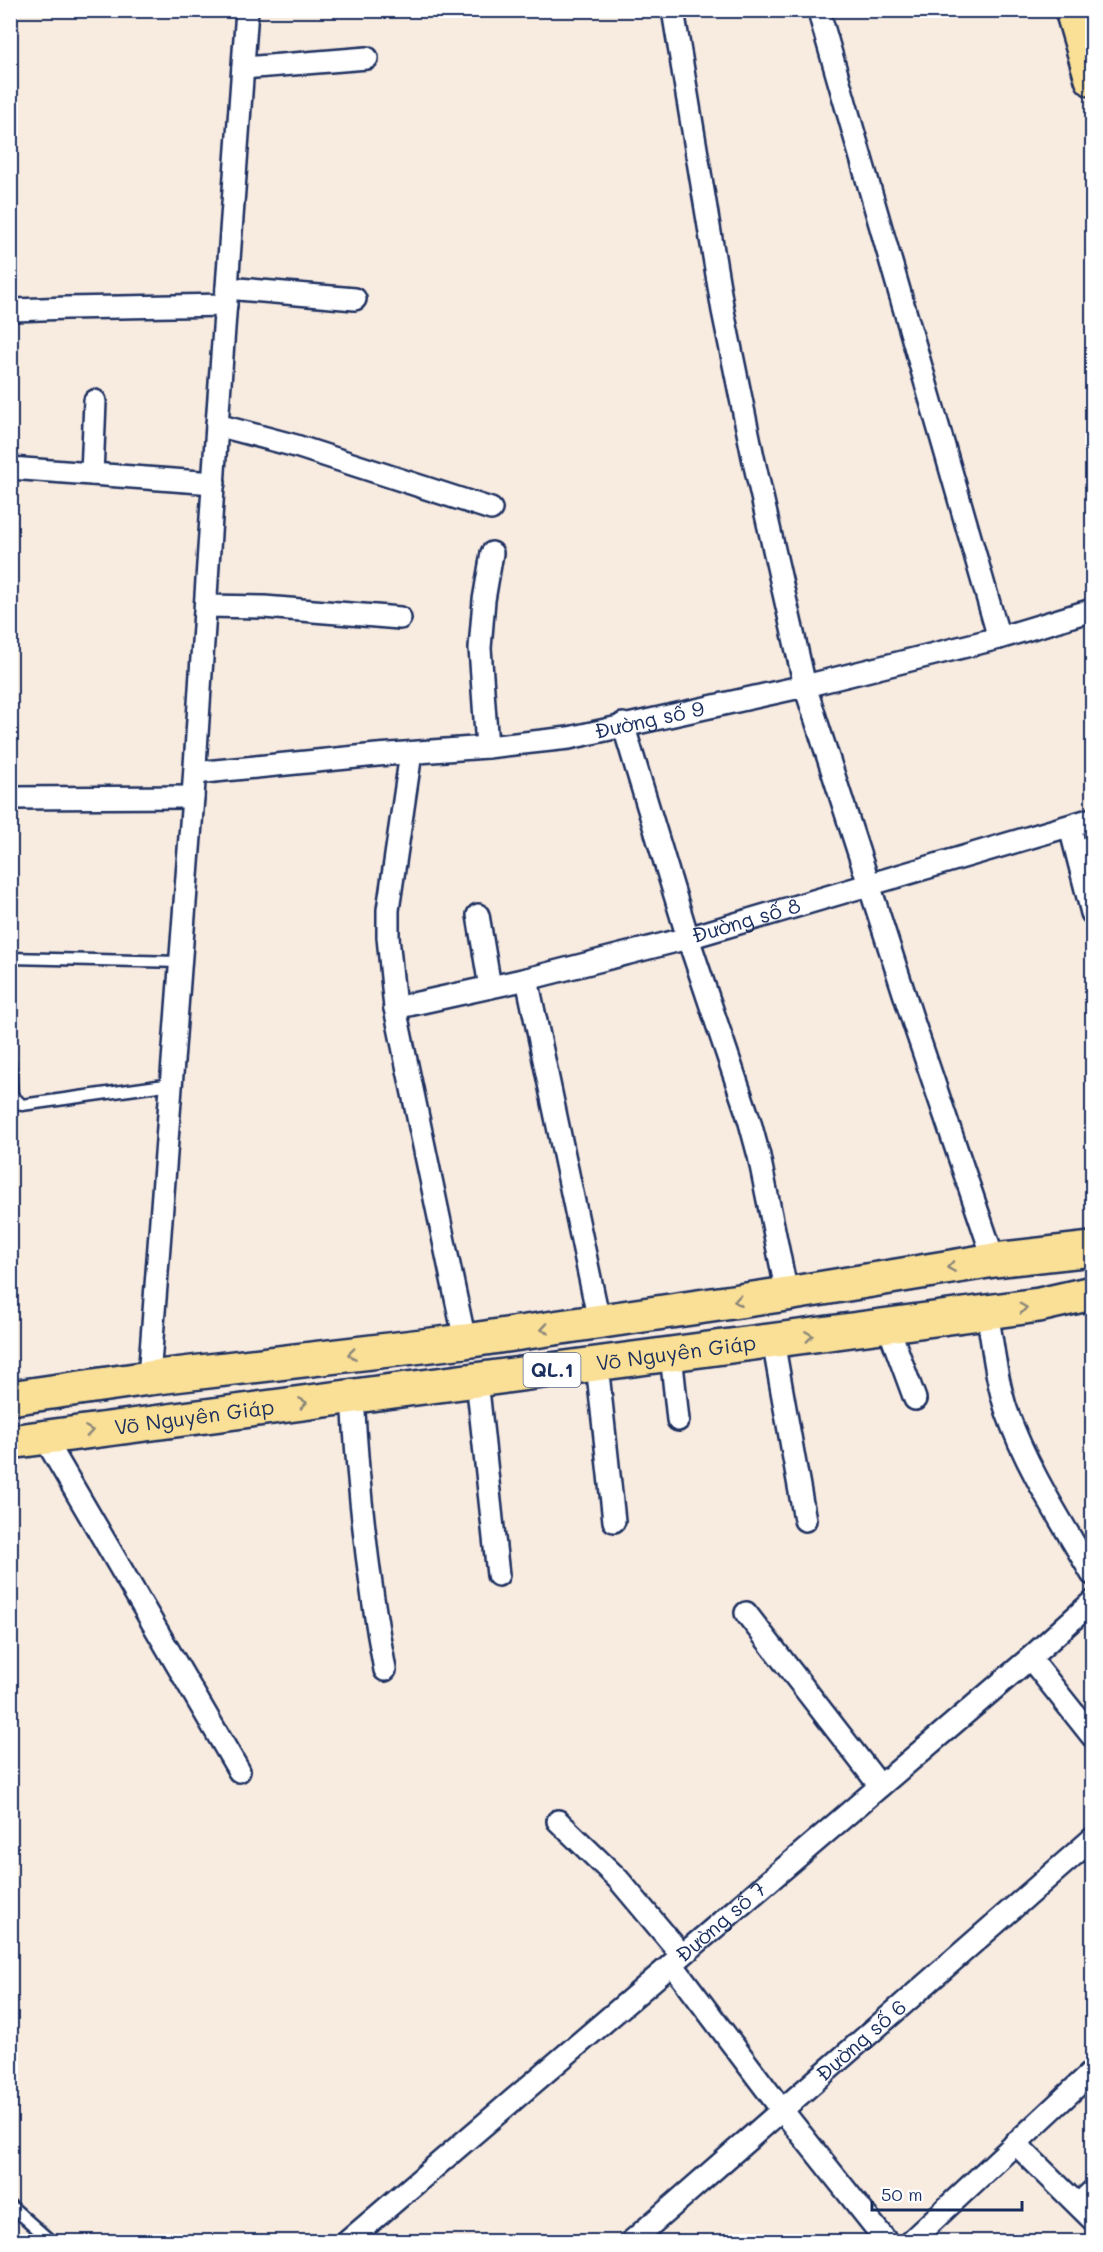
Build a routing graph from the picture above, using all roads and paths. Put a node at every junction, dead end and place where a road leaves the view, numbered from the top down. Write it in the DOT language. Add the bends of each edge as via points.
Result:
graph roads {
  1 [pos="247,10"];
  2 [pos="673,10"];
  3 [pos="1072,10"];
  4 [pos="821,19"];
  5 [pos="367,58"];
  6 [pos="243,68"];
  7 [pos="1092,80"];
  8 [pos="226,297"];
  9 [pos="356,299"];
  10 [pos="15,310"];
  11 [pos="95,401"];
  12 [pos="217,424"];
  13 [pos="10,468"];
  14 [pos="92,474"];
  15 [pos="214,483"];
  16 [pos="491,509"];
  17 [pos="492,553"];
  18 [pos="206,606"];
  19 [pos="1092,610"];
  20 [pos="400,618"];
  21 [pos="999,638"];
  22 [pos="805,686"];
  23 [pos="623,724"];
  24 [pos="486,747"];
  25 [pos="411,753"];
  26 [pos="195,772"];
  27 [pos="194,797"];
  28 [pos="10,798"];
  29 [pos="1092,819"];
  30 [pos="1070,827"];
  31 [pos="870,886"];
  32 [pos="1092,913"];
  33 [pos="478,915"];
  34 [pos="688,939"];
  35 [pos="10,958"];
  36 [pos="181,962"];
  37 [pos="527,979"];
  38 [pos="490,987"];
  39 [pos="395,1008"];
  40 [pos="10,1064"];
  41 [pos="172,1084"];
  42 [pos="1092,1249"];
  43 [pos="994,1260"];
  44 [pos="1092,1293"];
  45 [pos="787,1294"];
  46 [pos="987,1312"];
  47 [pos="598,1321"];
  48 [pos="888,1326"];
  49 [pos="465,1341"];
  50 [pos="773,1341"];
  51 [pos="670,1354"];
  52 [pos="597,1364"];
  53 [pos="149,1378"];
  54 [pos="477,1380"];
  55 [pos="353,1396"];
  56 [pos="10,1398"];
  57 [pos="915,1399"];
  58 [pos="678,1420"];
  59 [pos="44,1437"];
  60 [pos="10,1442"];
  61 [pos="805,1520"];
  62 [pos="614,1521"];
  63 [pos="1092,1574"];
  64 [pos="498,1575"];
  65 [pos="1092,1602"];
  66 [pos="747,1613"];
  67 [pos="1030,1658"];
  68 [pos="385,1670"];
  69 [pos="1092,1736"];
  70 [pos="240,1771"];
  71 [pos="880,1786"];
  72 [pos="558,1821"];
  73 [pos="1092,1839"];
  74 [pos="677,1960"];
  75 [pos="1092,2072"];
  76 [pos="782,2110"];
  77 [pos="1016,2143"];
  78 [pos="1092,2184"];
  79 [pos="1074,2201"];
  80 [pos="10,2205"];
  81 [pos="1092,2219"];
  82 [pos="52,2241"];
  83 [pos="347,2241"];
  84 [pos="631,2241"];
  85 [pos="887,2241"];
  86 [pos="910,2241"];
  1 -- 6 [label="street"];
  2 -- 22 [label="street" via="723,311"];
  3 -- 7 [label="highway"];
  4 -- 21 [label="street"];
  5 -- 6 [label="street"];
  6 -- 8 [label="street"];
  8 -- 9 [label="street"];
  8 -- 10 [label="street"];
  8 -- 12 [label="street"];
  11 -- 14 [label="street"];
  12 -- 15 [label="street"];
  12 -- 16 [label="street"];
  13 -- 14 [label="street"];
  14 -- 15 [label="street"];
  15 -- 18 [label="street"];
  17 -- 24 [label="street" via="480,648"];
  18 -- 20 [label="street" via="264,606"];
  18 -- 26 [label="street"];
  19 -- 21 [label="street, Đường số 9"];
  21 -- 22 [label="street, Đường số 9"];
  22 -- 23 [label="street, Đường số 9"];
  22 -- 31 [label="street"];
  23 -- 24 [label="street, Đường số 9" via="569,738"];
  23 -- 34 [label="street"];
  24 -- 25 [label="street, Đường số 9"];
  25 -- 26 [label="street, Đường số 9"];
  25 -- 39 [label="street" via="388,910"];
  26 -- 27 [label="street"];
  27 -- 28 [label="street"];
  27 -- 36 [label="street"];
  29 -- 30 [label="street, Đường số 8"];
  30 -- 31 [label="street, Đường số 8"];
  30 -- 32 [label="street"];
  31 -- 34 [label="street, Đường số 8"];
  31 -- 43 [label="street"];
  33 -- 38 [label="street"];
  34 -- 37 [label="street, Đường số 8"];
  34 -- 45 [label="street" via="749,1119"];
  35 -- 36 [label="lane"];
  36 -- 41 [label="street"];
  37 -- 38 [label="street, Đường số 8"];
  37 -- 47 [label="street"];
  38 -- 39 [label="street, Đường số 8"];
  39 -- 49 [label="street"];
  40 -- 41 [label="lane" via="12,1095 22,1105"];
  41 -- 53 [label="street"];
  42 -- 43 [label="highway, Võ Nguyên Giáp / QL.1"];
  43 -- 45 [label="highway, Võ Nguyên Giáp / QL.1, one-way"];
  46 -- 44 [label="highway, Võ Nguyên Giáp / QL.1, one-way"];
  45 -- 47 [label="highway, Võ Nguyên Giáp / QL.1, one-way"];
  46 -- 48 [label="highway, Võ Nguyên Giáp / QL.1"];
  46 -- 63 [label="street" via="1007,1411 1024,1451"];
  47 -- 49 [label="highway, Võ Nguyên Giáp / QL.1, one-way"];
  50 -- 48 [label="highway, Võ Nguyên Giáp / QL.1, one-way"];
  48 -- 57 [label="street"];
  49 -- 53 [label="highway, Võ Nguyên Giáp / QL.1, one-way"];
  50 -- 51 [label="highway, Võ Nguyên Giáp / QL.1"];
  50 -- 61 [label="street"];
  51 -- 52 [label="highway, Võ Nguyên Giáp / QL.1"];
  51 -- 58 [label="street"];
  52 -- 54 [label="highway, Võ Nguyên Giáp / QL.1"];
  52 -- 62 [label="street"];
  53 -- 56 [label="highway, Võ Nguyên Giáp / QL.1"];
  54 -- 55 [label="highway, Võ Nguyên Giáp / QL.1"];
  54 -- 64 [label="street"];
  59 -- 55 [label="highway, Võ Nguyên Giáp / QL.1, one-way"];
  55 -- 68 [label="street" via="358,1482"];
  59 -- 60 [label="highway, Võ Nguyên Giáp / QL.1"];
  59 -- 70 [label="street"];
  65 -- 67 [label="street, Đường số 7"];
  66 -- 71 [label="street"];
  67 -- 69 [label="street"];
  67 -- 71 [label="street, Đường số 7"];
  71 -- 74 [label="street, Đường số 7"];
  72 -- 74 [label="street" via="618,1879"];
  73 -- 76 [label="street, Đường số 6"];
  74 -- 76 [label="street"];
  74 -- 83 [label="street, Đường số 7"];
  75 -- 77 [label="street"];
  76 -- 84 [label="street, Đường số 6"];
  76 -- 85 [label="street"];
  77 -- 79 [label="street"];
  77 -- 86 [label="street"];
  78 -- 79 [label="lane"];
  79 -- 81 [label="street"];
  80 -- 82 [label="lane"];
}
